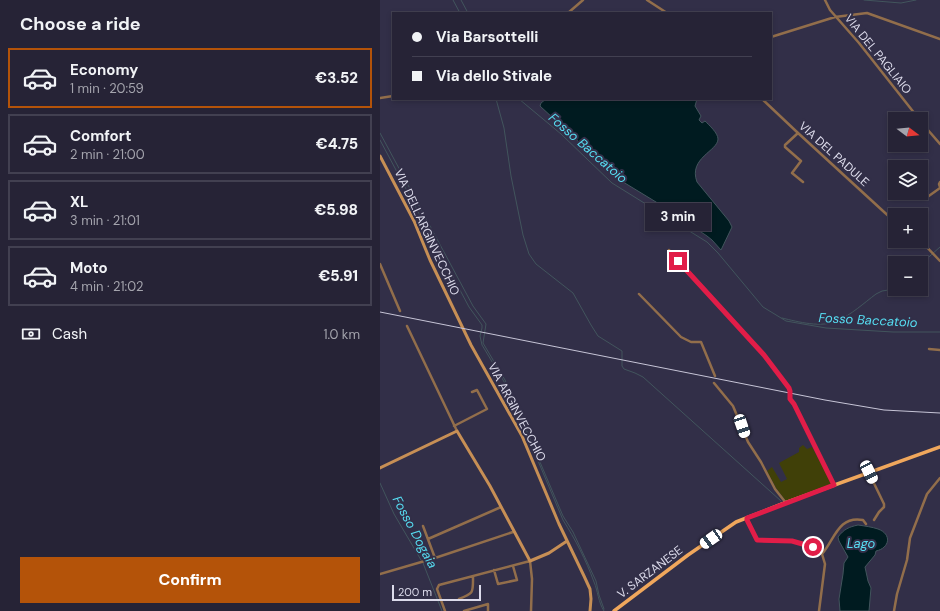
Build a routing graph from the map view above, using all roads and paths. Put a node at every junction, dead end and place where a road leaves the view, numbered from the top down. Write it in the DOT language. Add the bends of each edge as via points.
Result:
graph roads {
  1 [pos="584,0"];
  2 [pos="647,0"];
  3 [pos="825,0"];
  4 [pos="569,12"];
  5 [pos="665,12"];
  6 [pos="835,17"];
  7 [pos="772,37"];
  8 [pos="940,40"];
  9 [pos="392,96"];
  10 [pos="380,98"];
  11 [pos="763,100"];
  12 [pos="912,112"];
  13 [pos="928,130"];
  14 [pos="798,133"];
  15 [pos="940,144"];
  16 [pos="380,156"];
  17 [pos="803,182"];
  18 [pos="940,182"];
  19 [pos="940,188"];
  20 [pos="928,197"];
  21 [pos="888,216"];
  22 [pos="927,248"];
  23 [pos="669,250"];
  24 [pos="940,261"];
  25 [pos="380,264"];
  26 [pos="639,294"];
  27 [pos="400,311"];
  28 [pos="456,315"];
  29 [pos="407,326"];
  30 [pos="929,349"];
  31 [pos="940,350"];
  32 [pos="715,376"];
  33 [pos="714,382"];
  34 [pos="472,392"];
  35 [pos="454,426"];
  36 [pos="457,431"];
  37 [pos="940,447"];
  38 [pos="380,468"];
  39 [pos="869,472"];
  40 [pos="940,478"];
  41 [pos="834,485"];
  42 [pos="786,503"];
  43 [pos="501,507"];
  44 [pos="747,518"];
  45 [pos="874,520"];
  46 [pos="866,524"];
  47 [pos="423,526"];
  48 [pos="513,532"];
  49 [pos="428,539"];
  50 [pos="567,541"];
  51 [pos="822,554"];
  52 [pos="436,558"];
  53 [pos="530,562"];
  54 [pos="514,566"];
  55 [pos="494,570"];
  56 [pos="380,574"];
  57 [pos="473,577"];
  58 [pos="459,599"];
  59 [pos="591,610"];
  60 [pos="445,611"];
  61 [pos="464,611"];
  62 [pos="488,611"];
  63 [pos="531,611"];
  64 [pos="614,611"];
  65 [pos="819,611"];
  66 [pos="894,611"];
  1 -- 4 [label="street"];
  2 -- 5 [label="street"];
  3 -- 6 [label="street, VIA DEL PAGLIAIO"];
  6 -- 7 [label="street"];
  6 -- 8 [label="street" via="870,13"];
  6 -- 12 [label="street, VIA DEL PAGLIAIO"];
  9 -- 10 [label="street"];
  11 -- 14 [label="street, VIA DEL PADULE"];
  13 -- 15 [label="street"];
  14 -- 17 [label="street" via="785,147 801,161 792,173"];
  14 -- 21 [label="street, VIA DEL PADULE"];
  16 -- 28 [label="main road, VIA DELL'ARGINVECCHIO" via="414,221"];
  18 -- 19 [label="street"];
  19 -- 20 [label="street"];
  22 -- 24 [label="street"];
  23 -- 41 [label="street" via="764,355 789,388 790,399"];
  25 -- 27 [label="street"];
  26 -- 32 [label="street" via="681,337 691,342 701,342"];
  28 -- 50 [label="main road, VIA ARGINVECCHIO" via="522,436"];
  29 -- 35 [label="street"];
  30 -- 31 [label="street"];
  33 -- 42 [label="street" via="733,406 746,438 775,489"];
  34 -- 35 [label="street" via="477,390 487,409"];
  35 -- 36 [label="street"];
  36 -- 38 [label="main road"];
  36 -- 43 [label="main road"];
  37 -- 39 [label="main road, V. SARZANESE"];
  39 -- 41 [label="main road, V. SARZANESE"];
  39 -- 45 [label="street" via="884,504"];
  40 -- 66 [label="street" via="927,494 910,538"];
  41 -- 42 [label="main road, V. SARZANESE"];
  42 -- 44 [label="main road, V. SARZANESE"];
  43 -- 48 [label="main road"];
  43 -- 49 [label="street"];
  44 -- 51 [label="street" via="757,540 792,541 810,546"];
  44 -- 64 [label="main road, V. SARZANESE" via="722,531"];
  46 -- 51 [label="street" via="863,520 855,519 842,526"];
  47 -- 49 [label="street"];
  48 -- 52 [label="street"];
  48 -- 53 [label="main road"];
  49 -- 52 [label="street"];
  50 -- 53 [label="main road" via="550,554"];
  50 -- 59 [label="main road, VIA ARGINVECCHIO" via="590,589"];
  51 -- 65 [label="street" via="825,564"];
  52 -- 56 [label="street"];
  53 -- 54 [label="street"];
  53 -- 63 [label="street"];
  54 -- 55 [label="street"];
  54 -- 55 [label="street" via="517,580 504,583 498,584"];
  55 -- 57 [label="street"];
  57 -- 58 [label="street" via="473,592"];
  57 -- 60 [label="street" via="438,587"];
  61 -- 62 [label="street" via="488,604"];
}
